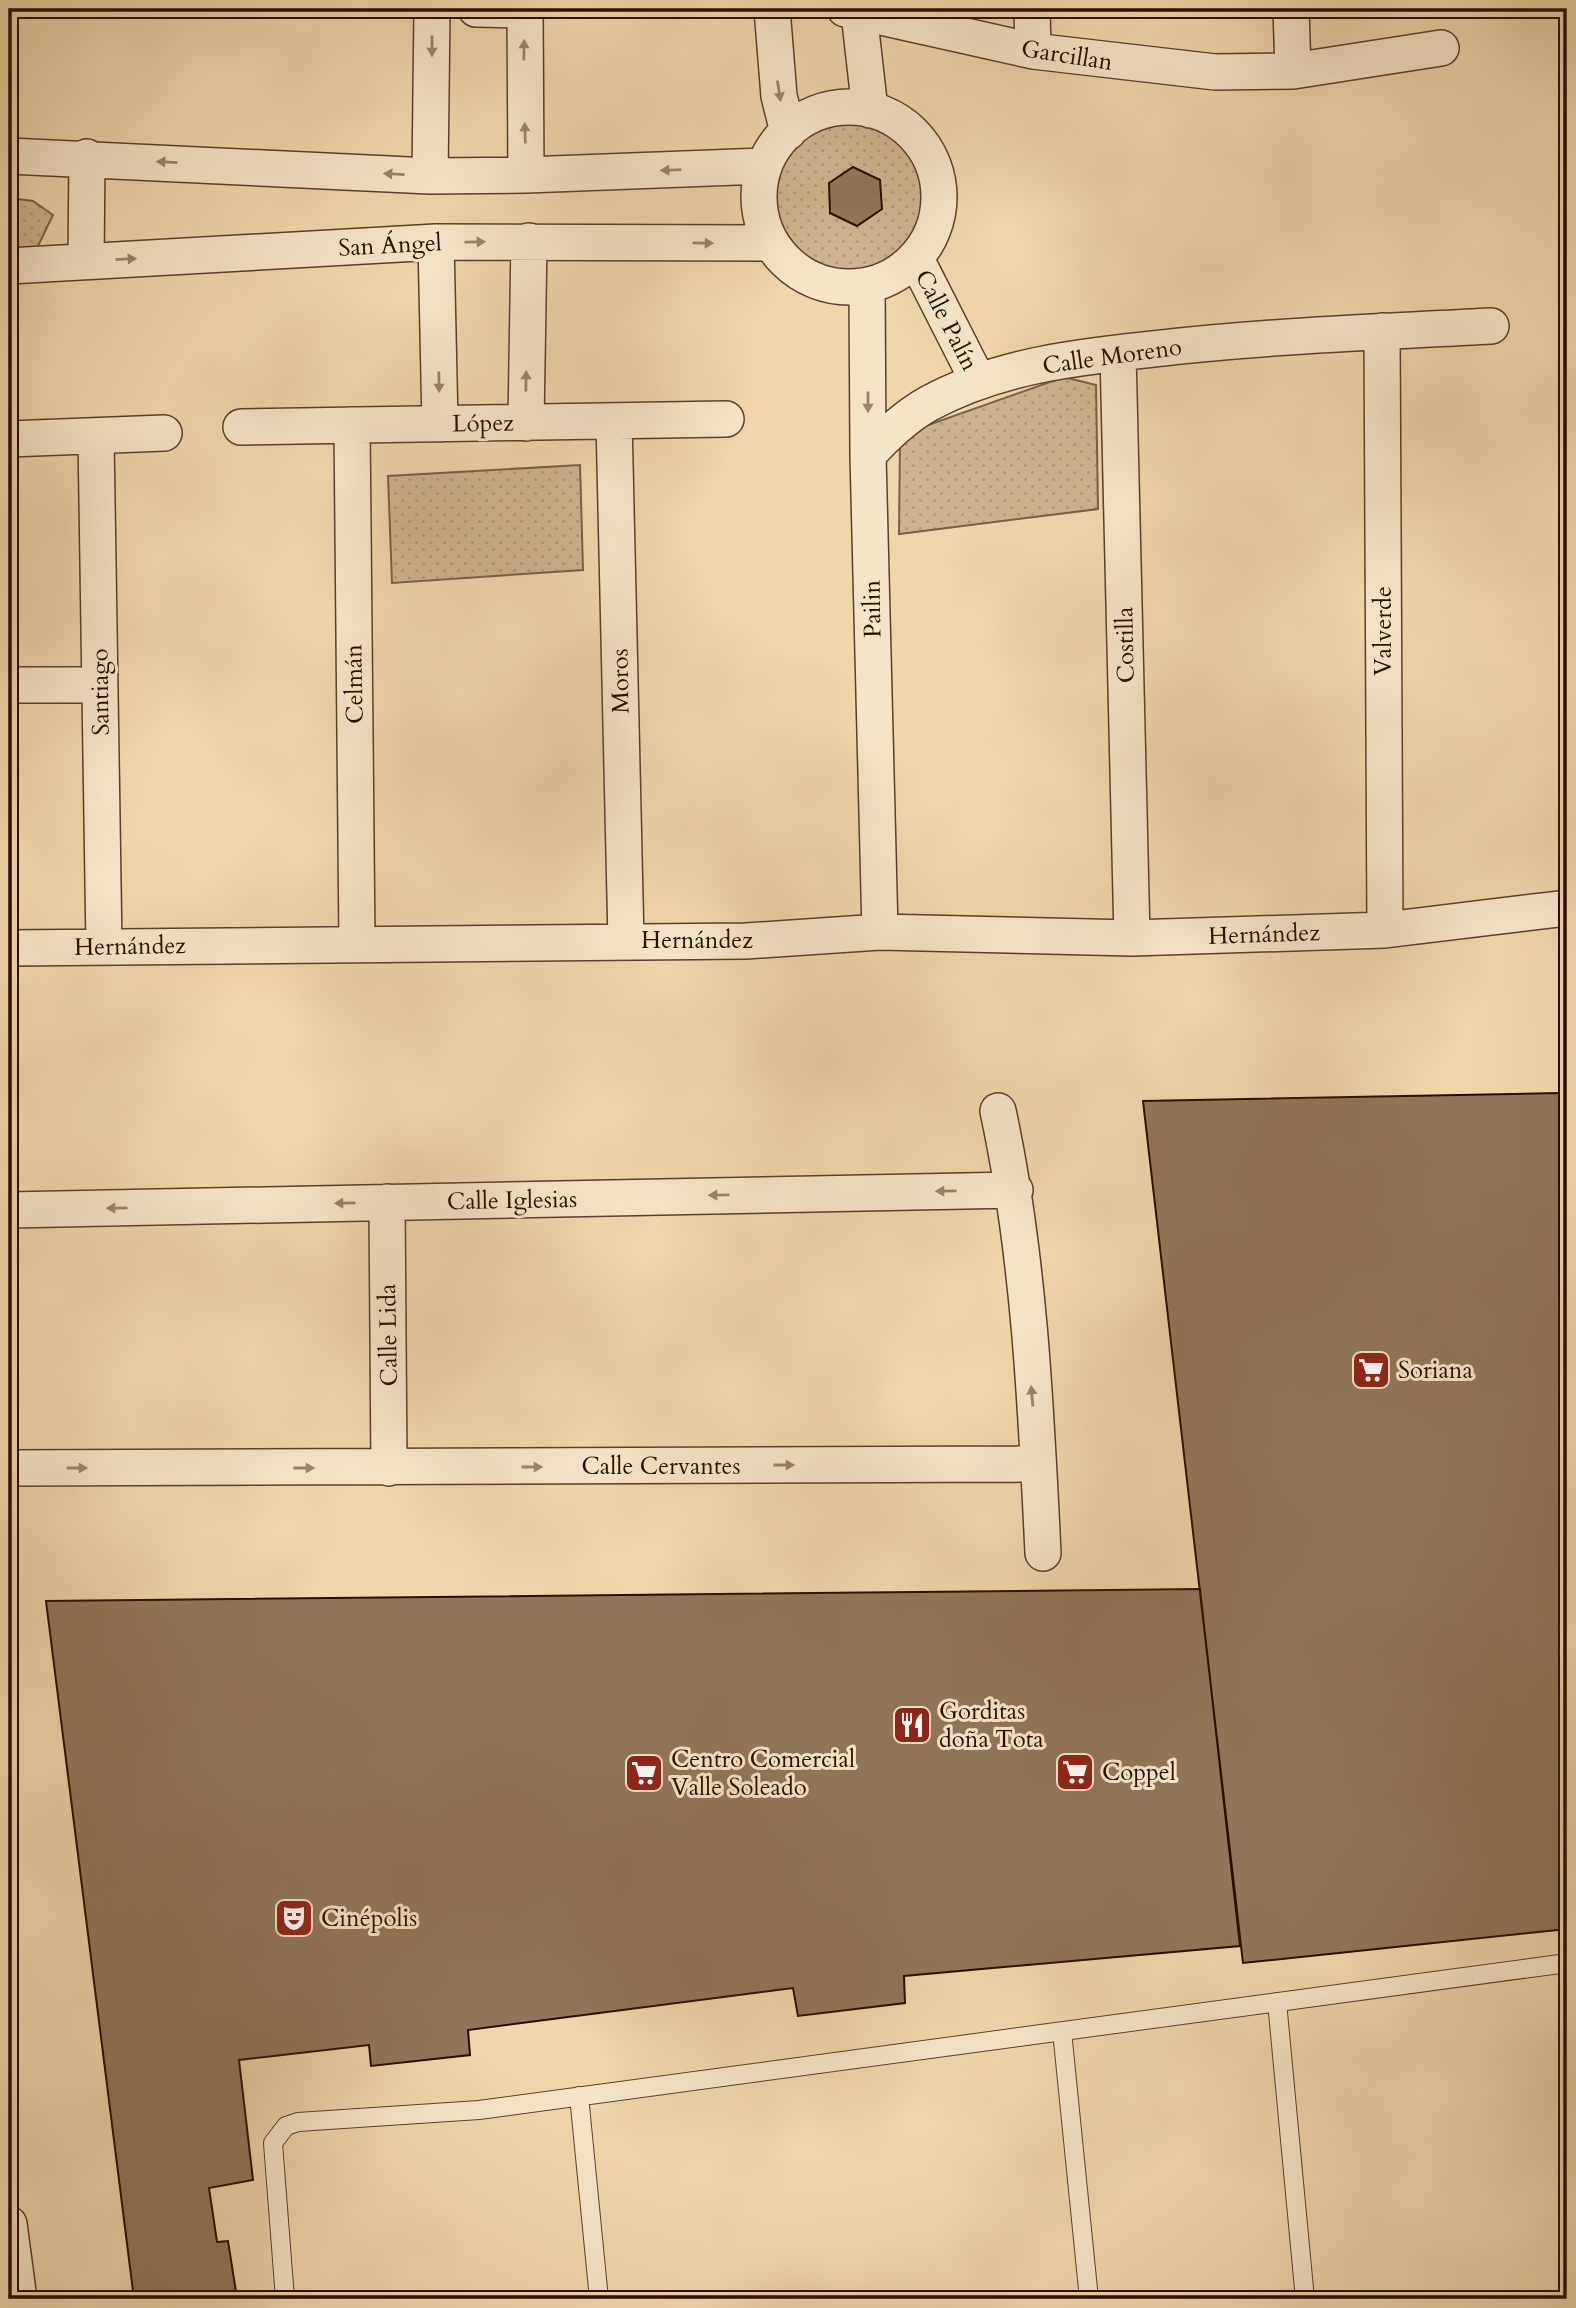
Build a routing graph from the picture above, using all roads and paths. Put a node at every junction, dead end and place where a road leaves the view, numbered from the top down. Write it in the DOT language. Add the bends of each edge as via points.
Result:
graph roads {
  1 [pos="432,9"];
  2 [pos="476,9"];
  3 [pos="525,9"];
  4 [pos="772,9"];
  5 [pos="1032,9"];
  6 [pos="1291,9"];
  7 [pos="852,11"];
  8 [pos="1441,48"];
  9 [pos="1033,51"];
  10 [pos="1293,71"];
  11 [pos="870,110"];
  12 [pos="788,132"];
  13 [pos="9,156"];
  14 [pos="87,157"];
  15 [pos="763,166"];
  16 [pos="526,175"];
  17 [pos="430,176"];
  18 [pos="529,241"];
  19 [pos="436,242"];
  20 [pos="771,243"];
  21 [pos="916,259"];
  22 [pos="86,261"];
  23 [pos="9,266"];
  24 [pos="867,286"];
  25 [pos="1491,326"];
  26 [pos="1382,331"];
  27 [pos="1118,353"];
  28 [pos="978,381"];
  29 [pos="726,419"];
  30 [pos="614,421"];
  31 [pos="526,423"];
  32 [pos="440,424"];
  33 [pos="352,425"];
  34 [pos="241,427"];
  35 [pos="164,433"];
  36 [pos="96,437"];
  37 [pos="9,439"];
  38 [pos="868,455"];
  39 [pos="9,685"];
  40 [pos="100,685"];
  41 [pos="1567,908"];
  42 [pos="1385,930"];
  43 [pos="880,932"];
  44 [pos="1132,938"];
  45 [pos="626,940"];
  46 [pos="357,943"];
  47 [pos="104,947"];
  48 [pos="9,948"];
  49 [pos="998,1111"];
  50 [pos="1015,1190"];
  51 [pos="387,1202"];
  52 [pos="9,1210"];
  53 [pos="1038,1464"];
  54 [pos="9,1468"];
  55 [pos="389,1468"];
  56 [pos="1043,1553"];
  57 [pos="1567,1963"];
  58 [pos="1277,2002"];
  59 [pos="1062,2031"];
  60 [pos="579,2096"];
  61 [pos="9,2227"];
  62 [pos="19,2299"];
  63 [pos="285,2299"];
  64 [pos="598,2299"];
  65 [pos="1089,2299"];
  66 [pos="1306,2299"];
  1 -- 17 [label="street, one-way"];
  2 -- 3 [label="street"];
  16 -- 3 [label="street, one-way"];
  4 -- 12 [label="street, one-way" via="778,84"];
  5 -- 9 [label="street"];
  6 -- 10 [label="street"];
  7 -- 9 [label="street, Garcillan"];
  7 -- 11 [label="street"];
  8 -- 10 [label="street, Garcillan"];
  9 -- 10 [label="street, Garcillan" via="1215,72"];
  11 -- 12 [label="street" via="840,108 812,116"];
  11 -- 21 [label="street" via="895,120 916,136 931,158 939,184 939,211 931,237"];
  12 -- 15 [label="street"];
  13 -- 14 [label="street"];
  17 -- 14 [label="street, one-way"];
  14 -- 22 [label="street"];
  15 -- 16 [label="street, one-way"];
  15 -- 20 [label="street" via="759,195"];
  16 -- 17 [label="street"];
  19 -- 18 [label="street, San Ángel, one-way"];
  18 -- 20 [label="street, San Ángel, one-way"];
  31 -- 18 [label="street, one-way"];
  22 -- 19 [label="street, San Ángel, one-way"];
  19 -- 32 [label="street, one-way"];
  20 -- 24 [label="street" via="789,264 812,279 839,287"];
  21 -- 24 [label="street" via="894,276"];
  21 -- 28 [label="street, Calle Palín"];
  22 -- 23 [label="street, San Ángel"];
  24 -- 38 [label="street, Pailin, one-way"];
  25 -- 26 [label="street, Calle Moreno"];
  26 -- 27 [label="street, Calle Moreno" via="1244,338"];
  26 -- 42 [label="street, Valverde"];
  27 -- 28 [label="street, Calle Moreno" via="1056,361"];
  27 -- 44 [label="street, Costilla"];
  28 -- 38 [label="street, Calle Moreno" via="896,425"];
  29 -- 30 [label="street, López"];
  30 -- 31 [label="street, López"];
  30 -- 45 [label="street, Moros"];
  31 -- 32 [label="street, López"];
  32 -- 33 [label="street, López"];
  33 -- 34 [label="street, López"];
  33 -- 46 [label="street, Celmán"];
  35 -- 36 [label="street"];
  36 -- 37 [label="street"];
  36 -- 40 [label="street, Santiago"];
  38 -- 43 [label="street, Pailin"];
  39 -- 40 [label="street"];
  40 -- 47 [label="street, Santiago"];
  41 -- 42 [label="street, Hernández"];
  42 -- 44 [label="street, Hernández"];
  43 -- 44 [label="street, Hernández"];
  43 -- 45 [label="street, Hernández" via="746,941"];
  45 -- 46 [label="street, Hernández"];
  46 -- 47 [label="street, Hernández"];
  47 -- 48 [label="street, Hernández"];
  49 -- 50 [label="street"];
  50 -- 51 [label="street, Calle Iglesias, one-way"];
  53 -- 50 [label="street, one-way"];
  51 -- 52 [label="street, Calle Iglesias, one-way"];
  51 -- 55 [label="street, Calle Lida"];
  55 -- 53 [label="street, Calle Cervantes, one-way"];
  53 -- 56 [label="street"];
  54 -- 55 [label="street, Calle Cervantes, one-way"];
  57 -- 58 [label="lane"];
  58 -- 59 [label="lane"];
  58 -- 66 [label="lane"];
  59 -- 60 [label="lane"];
  59 -- 65 [label="lane"];
  60 -- 63 [label="lane" via="479,2110 286,2126 273,2143"];
  60 -- 64 [label="lane"];
  61 -- 62 [label="street"];
}
